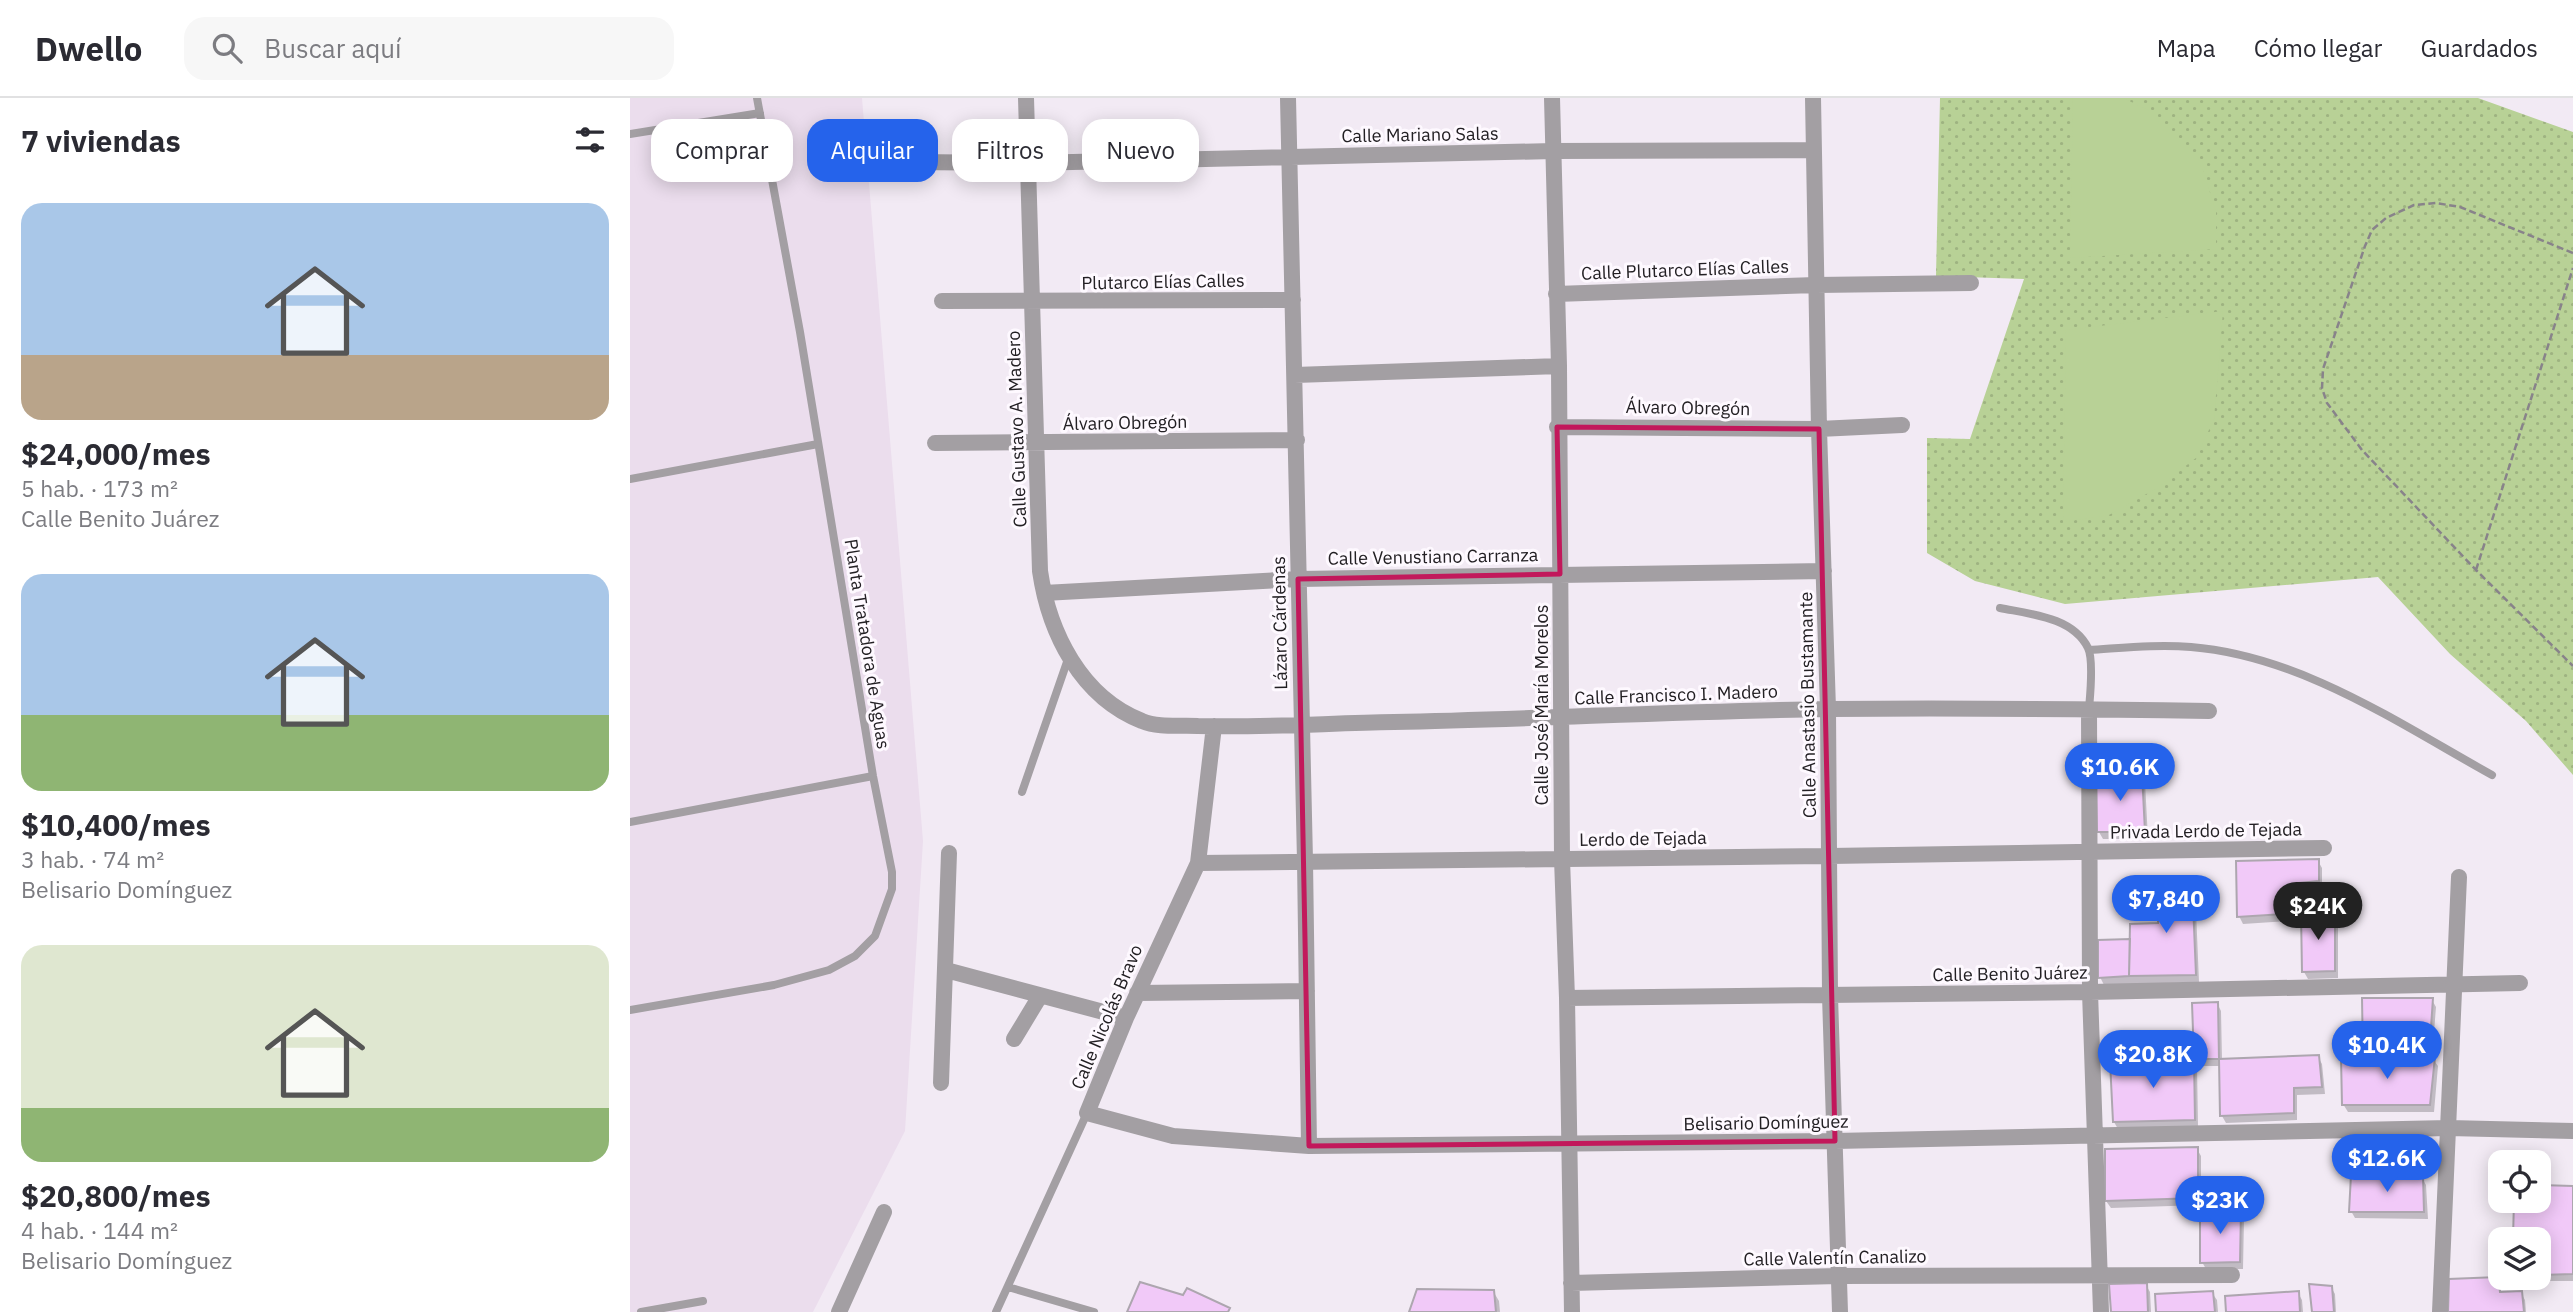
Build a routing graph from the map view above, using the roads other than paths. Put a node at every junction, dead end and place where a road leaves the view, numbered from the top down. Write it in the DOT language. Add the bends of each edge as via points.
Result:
graph roads {
  1 [pos="757,98"];
  2 [pos="1026,98"];
  3 [pos="1288,98"];
  4 [pos="1552,98"];
  5 [pos="1813,98"];
  6 [pos="760,113"];
  7 [pos="1027,119"];
  8 [pos="630,134"];
  9 [pos="1813,150"];
  10 [pos="1553,151"];
  11 [pos="1289,158"];
  12 [pos="1068,162"];
  13 [pos="1029,182"];
  14 [pos="1970,283"];
  15 [pos="1816,285"];
  16 [pos="1556,293"];
  17 [pos="1293,300"];
  18 [pos="942,301"];
  19 [pos="1033,303"];
  20 [pos="1559,366"];
  21 [pos="1295,375"];
  22 [pos="1902,425"];
  23 [pos="1558,427"];
  24 [pos="1819,429"];
  25 [pos="1297,440"];
  26 [pos="935,443"];
  27 [pos="1037,443"];
  28 [pos="818,444"];
  29 [pos="630,479"];
  30 [pos="1824,571"];
  31 [pos="1560,574"];
  32 [pos="1298,579"];
  33 [pos="1044,593"];
  34 [pos="2000,608"];
  35 [pos="2089,650"];
  36 [pos="1068,659"];
  37 [pos="1828,709"];
  38 [pos="2089,709"];
  39 [pos="2209,711"];
  40 [pos="1561,718"];
  41 [pos="1140,720"];
  42 [pos="1302,724"];
  43 [pos="1214,726"];
  44 [pos="2492,775"];
  45 [pos="873,776"];
  46 [pos="1022,792"];
  47 [pos="630,822"];
  48 [pos="2324,848"];
  49 [pos="2088,852"];
  50 [pos="949,853"];
  51 [pos="1830,856"];
  52 [pos="1562,859"];
  53 [pos="1306,861"];
  54 [pos="1198,863"];
  55 [pos="2459,877"];
  56 [pos="946,970"];
  57 [pos="2520,983"];
  58 [pos="2455,984"];
  59 [pos="1307,991"];
  60 [pos="2090,992"];
  61 [pos="1138,993"];
  62 [pos="1040,996"];
  63 [pos="1830,996"];
  64 [pos="1567,999"];
  65 [pos="630,1010"];
  66 [pos="1126,1018"];
  67 [pos="1014,1039"];
  68 [pos="941,1083"];
  69 [pos="1087,1113"];
  70 [pos="2449,1128"];
  71 [pos="2573,1131"];
  72 [pos="2095,1136"];
  73 [pos="1835,1141"];
  74 [pos="1568,1144"];
  75 [pos="1309,1146"];
  76 [pos="884,1212"];
  77 [pos="2232,1275"];
  78 [pos="1838,1276"];
  79 [pos="2099,1276"];
  80 [pos="1571,1283"];
  81 [pos="1008,1287"];
  82 [pos="703,1301"];
  83 [pos="641,1312"];
  84 [pos="839,1312"];
  85 [pos="996,1312"];
  86 [pos="1094,1312"];
  87 [pos="1572,1312"];
  88 [pos="1840,1312"];
  89 [pos="2101,1312"];
  90 [pos="2440,1312"];
  1 -- 6 [label="lane, Planta Tratadora de Aguas"];
  2 -- 7 [label="street, Calle Gustavo A. Madero"];
  3 -- 11 [label="street, Lázaro Cárdenas"];
  4 -- 10 [label="street, Calle José María Morelos"];
  5 -- 9 [label="street, Calle Anastasio Bustamante"];
  6 -- 8 [label="lane"];
  6 -- 28 [label="lane, Planta Tratadora de Aguas"];
  9 -- 10 [label="street, Calle Mariano Salas"];
  9 -- 15 [label="street, Calle Anastasio Bustamante"];
  10 -- 11 [label="street, Calle Mariano Salas"];
  10 -- 16 [label="street, Calle José María Morelos"];
  11 -- 12 [label="street, Calle Mariano Salas"];
  11 -- 17 [label="street, Lázaro Cárdenas"];
  13 -- 19 [label="street, Calle Gustavo A. Madero"];
  14 -- 15 [label="street, Calle Plutarco Elías Calles"];
  15 -- 16 [label="street, Calle Plutarco Elías Calles"];
  15 -- 24 [label="street, Calle Anastasio Bustamante"];
  16 -- 20 [label="street, Calle José María Morelos"];
  17 -- 19 [label="street, Plutarco Elías Calles"];
  17 -- 21 [label="street, Lázaro Cárdenas"];
  18 -- 19 [label="street, Plutarco Elías Calles"];
  19 -- 27 [label="street, Calle Gustavo A. Madero"];
  20 -- 21 [label="street"];
  20 -- 23 [label="street, Calle José María Morelos"];
  21 -- 25 [label="street, Lázaro Cárdenas"];
  22 -- 24 [label="street, Álvaro Obregón"];
  23 -- 24 [label="street, Álvaro Obregón"];
  23 -- 31 [label="street, Calle José María Morelos"];
  24 -- 30 [label="street, Calle Anastasio Bustamante"];
  25 -- 27 [label="street, Álvaro Obregón"];
  25 -- 32 [label="street, Lázaro Cárdenas"];
  26 -- 27 [label="street, Álvaro Obregón"];
  27 -- 33 [label="street, Calle Gustavo A. Madero"];
  28 -- 29 [label="lane"];
  28 -- 45 [label="lane, Planta Tratadora de Aguas"];
  30 -- 31 [label="street, Calle Venustiano Carranza"];
  30 -- 37 [label="street, Calle Anastasio Bustamante"];
  31 -- 32 [label="street, Calle Venustiano Carranza"];
  31 -- 40 [label="street, Calle José María Morelos"];
  32 -- 33 [label="street, Calle Venustiano Carranza"];
  32 -- 42 [label="street, Lázaro Cárdenas"];
  33 -- 36 [label="street, Calle Gustavo A. Madero"];
  34 -- 35 [label="lane" via="2073,629"];
  35 -- 38 [label="lane"];
  35 -- 44 [label="lane" via="2190,647 2256,659 2331,687"];
  36 -- 41 [label="street, Calle Gustavo A. Madero" via="1093,689"];
  36 -- 46 [label="lane"];
  37 -- 38 [label="street, Calle Francisco I. Madero"];
  37 -- 40 [label="street, Calle Francisco I. Madero"];
  37 -- 51 [label="street, Calle Anastasio Bustamante"];
  38 -- 39 [label="street, Calle Francisco I. Madero"];
  38 -- 49 [label="street"];
  40 -- 42 [label="street, Calle Francisco I. Madero"];
  40 -- 52 [label="street, Calle José María Morelos"];
  41 -- 43 [label="street, Calle Francisco I. Madero"];
  42 -- 43 [label="street, Calle Francisco I. Madero"];
  42 -- 53 [label="street, Lázaro Cárdenas"];
  43 -- 54 [label="street, Calle Nicolás Bravo"];
  45 -- 47 [label="lane"];
  45 -- 65 [label="lane, Planta Tratadora de Aguas" via="892,888 875,936 855,956 829,971 774,985"];
  48 -- 49 [label="street, Privada Lerdo de Tejada"];
  49 -- 51 [label="street, Lerdo de Tejada"];
  49 -- 60 [label="street"];
  50 -- 56 [label="street"];
  51 -- 52 [label="street, Lerdo de Tejada"];
  51 -- 63 [label="street, Calle Anastasio Bustamante"];
  52 -- 53 [label="street, Lerdo de Tejada"];
  52 -- 64 [label="street, Calle José María Morelos"];
  53 -- 54 [label="street, Lerdo de Tejada"];
  53 -- 59 [label="street, Lázaro Cárdenas"];
  54 -- 61 [label="street, Calle Nicolás Bravo"];
  55 -- 58 [label="street"];
  56 -- 62 [label="street"];
  56 -- 68 [label="street"];
  57 -- 58 [label="street, Calle Benito Juárez"];
  58 -- 60 [label="street, Calle Benito Juárez"];
  58 -- 70 [label="street"];
  59 -- 61 [label="street"];
  59 -- 75 [label="street, Lázaro Cárdenas"];
  60 -- 63 [label="street, Calle Benito Juárez"];
  60 -- 72 [label="street"];
  61 -- 66 [label="street, Calle Nicolás Bravo"];
  62 -- 66 [label="street"];
  62 -- 67 [label="street"];
  63 -- 64 [label="street, Calle Benito Juárez"];
  63 -- 73 [label="street, Calle Anastasio Bustamante"];
  64 -- 74 [label="street, Calle José María Morelos"];
  66 -- 69 [label="street, Calle Nicolás Bravo"];
  69 -- 75 [label="street, Belisario Domínguez" via="1173,1136"];
  69 -- 81 [label="lane, Calle Nicolás Bravo"];
  70 -- 71 [label="street, Belisario Domínguez"];
  70 -- 72 [label="street, Belisario Domínguez"];
  70 -- 90 [label="street"];
  72 -- 73 [label="street, Belisario Domínguez"];
  72 -- 79 [label="street"];
  73 -- 74 [label="street, Belisario Domínguez"];
  73 -- 78 [label="street, Calle Anastasio Bustamante"];
  74 -- 75 [label="street, Belisario Domínguez"];
  74 -- 80 [label="street, Calle José María Morelos"];
  76 -- 84 [label="street"];
  77 -- 79 [label="street, Calle Valentín Canalizo"];
  78 -- 79 [label="street, Calle Valentín Canalizo"];
  78 -- 80 [label="street, Calle Valentín Canalizo"];
  78 -- 88 [label="street, Calle Anastasio Bustamante"];
  79 -- 89 [label="street"];
  80 -- 87 [label="street, Calle José María Morelos"];
  81 -- 85 [label="lane, Calle Nicolás Bravo"];
  81 -- 86 [label="lane"];
  82 -- 83 [label="lane"];
}
